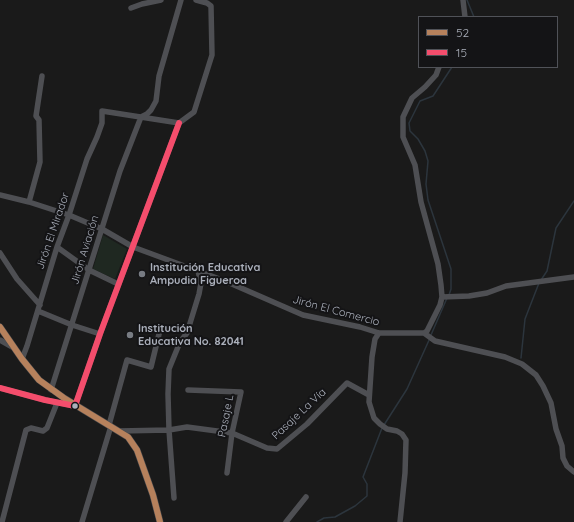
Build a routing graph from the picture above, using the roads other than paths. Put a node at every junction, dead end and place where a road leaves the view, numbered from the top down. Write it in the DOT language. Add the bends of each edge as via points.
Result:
graph roads {
  1 [pos="161,0"];
  2 [pos="181,0"];
  3 [pos="196,0"];
  4 [pos="463,0"];
  5 [pos="131,8"];
  6 [pos="465,16"];
  7 [pos="440,68"];
  8 [pos="42,76"];
  9 [pos="141,117"];
  10 [pos="179,123"];
  11 [pos="0,195"];
  12 [pos="29,202"];
  13 [pos="69,215"];
  14 [pos="102,229"];
  15 [pos="57,247"];
  16 [pos="133,247"];
  17 [pos="0,253"];
  18 [pos="89,270"];
  19 [pos="198,271"];
  20 [pos="574,277"];
  21 [pos="118,284"];
  22 [pos="445,297"];
  23 [pos="39,308"];
  24 [pos="72,325"];
  25 [pos="0,327"];
  26 [pos="160,330"];
  27 [pos="100,334"];
  28 [pos="379,334"];
  29 [pos="425,334"];
  30 [pos="0,340"];
  31 [pos="15,349"];
  32 [pos="22,359"];
  33 [pos="0,388"];
  34 [pos="51,390"];
  35 [pos="188,390"];
  36 [pos="369,395"];
  37 [pos="57,403"];
  38 [pos="75,406"];
  39 [pos="110,425"];
  40 [pos="169,430"];
  41 [pos="119,431"];
  42 [pos="232,433"];
  43 [pos="574,472"];
  44 [pos="227,473"];
  45 [pos="306,497"];
  46 [pos="174,498"];
  47 [pos="2,522"];
  48 [pos="82,522"];
  49 [pos="160,522"];
  50 [pos="286,522"];
  51 [pos="400,522"];
  1 -- 5 [label="street"];
  2 -- 9 [label="street" via="159,76 156,101 151,110"];
  3 -- 10 [label="street" via="211,6 212,54 194,112"];
  4 -- 6 [label="street"];
  7 -- 22 [label="street" via="436,75 412,98 403,117 403,137 415,165 421,202"];
  8 -- 12 [label="street" via="36,116 39,120 40,162"];
  9 -- 10 [label="street"];
  9 -- 13 [label="street, Jirón El Mirador" via="102,111 102,123"];
  9 -- 14 [label="street, Jirón Aviación" via="120,171"];
  10 -- 16 [label="street"];
  11 -- 12 [label="street"];
  12 -- 13 [label="street"];
  13 -- 14 [label="street"];
  13 -- 15 [label="street, Jirón El Mirador"];
  14 -- 16 [label="street, Jirón El Comercio"];
  14 -- 18 [label="street, Jirón Aviación"];
  15 -- 18 [label="street"];
  15 -- 23 [label="street, Jirón El Mirador"];
  16 -- 19 [label="street, Jirón El Comercio"];
  16 -- 21 [label="street"];
  17 -- 23 [label="street"];
  18 -- 21 [label="street"];
  18 -- 24 [label="street, Jirón Aviación"];
  19 -- 28 [label="street, Jirón El Comercio" via="292,311 360,326"];
  19 -- 40 [label="street" via="201,283 199,294 187,333 180,342 169,369"];
  20 -- 22 [label="street" via="506,286 475,295"];
  21 -- 27 [label="street"];
  22 -- 29 [label="street"];
  23 -- 24 [label="street"];
  23 -- 32 [label="street, Jirón El Mirador"];
  24 -- 27 [label="street"];
  24 -- 34 [label="street, Jirón Aviación"];
  25 -- 31 [label="main road"];
  26 -- 39 [label="street" via="151,368 127,360"];
  27 -- 38 [label="street"];
  28 -- 29 [label="street, Jirón El Comercio"];
  28 -- 36 [label="street" via="375,339"];
  29 -- 43 [label="street" via="433,339 506,357 522,364 536,376 551,403 563,458"];
  30 -- 31 [label="street"];
  31 -- 32 [label="main road"];
  32 -- 34 [label="main road"];
  33 -- 37 [label="street"];
  34 -- 38 [label="main road"];
  35 -- 42 [label="street, Pasaje L" via="241,392"];
  36 -- 42 [label="street, Pasaje La Vía" via="347,383 307,424 277,449 266,448"];
  36 -- 51 [label="street" via="374,418 388,429 402,434 406,440"];
  37 -- 38 [label="street"];
  37 -- 47 [label="street" via="47,428 43,431 31,428 26,430"];
  38 -- 39 [label="main road"];
  39 -- 41 [label="main road"];
  39 -- 48 [label="street"];
  40 -- 41 [label="street, Pasaje La Vía"];
  40 -- 42 [label="street, Pasaje La Vía" via="187,427"];
  40 -- 46 [label="street"];
  41 -- 49 [label="main road" via="128,437 137,450"];
  42 -- 44 [label="street, Pasaje L"];
  45 -- 50 [label="street"];
}
